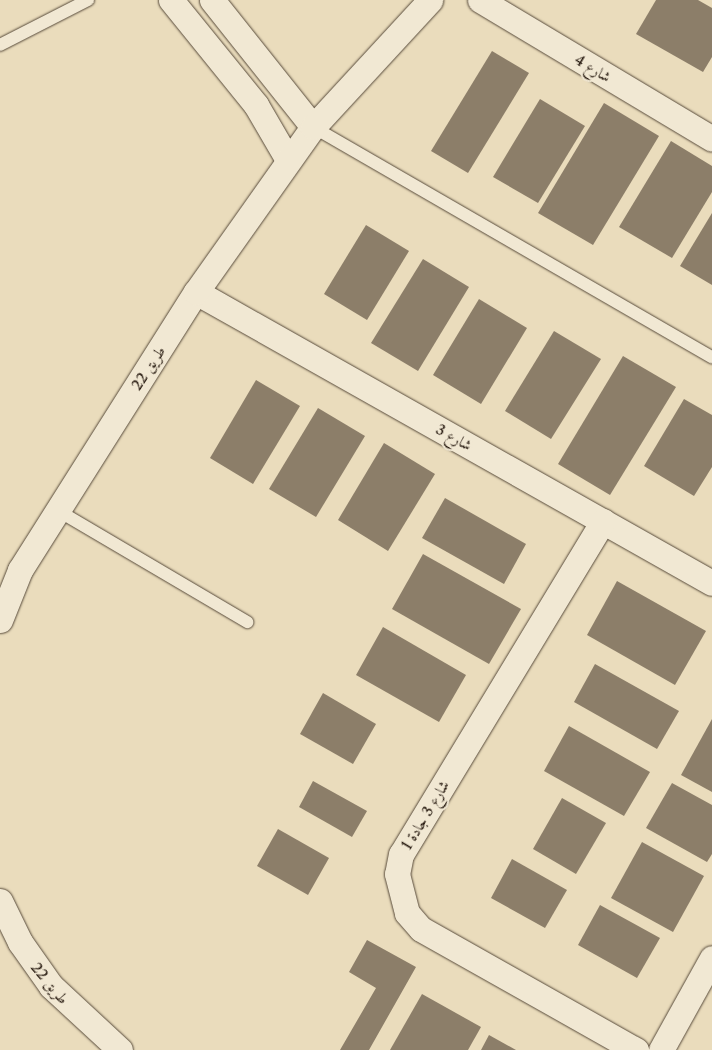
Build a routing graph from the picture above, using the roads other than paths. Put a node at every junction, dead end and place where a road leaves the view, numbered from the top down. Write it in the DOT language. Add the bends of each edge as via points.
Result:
graph roads {
  1 [pos="88,0"];
  2 [pos="171,0"];
  3 [pos="212,0"];
  4 [pos="430,0"];
  5 [pos="480,0"];
  6 [pos="0,45"];
  7 [pos="312,127"];
  8 [pos="710,134"];
  9 [pos="288,160"];
  10 [pos="196,292"];
  11 [pos="712,357"];
  12 [pos="57,510"];
  13 [pos="603,521"];
  14 [pos="712,583"];
  15 [pos="0,620"];
  16 [pos="248,622"];
  17 [pos="0,901"];
  18 [pos="712,958"];
  19 [pos="120,1050"];
  20 [pos="636,1050"];
  21 [pos="661,1050"];
  1 -- 6 [label="lane"];
  2 -- 9 [label="street" via="256,105"];
  3 -- 7 [label="street"];
  4 -- 7 [label="street, طريق 22"];
  5 -- 8 [label="street, شارع 4"];
  7 -- 9 [label="street, طريق 22"];
  7 -- 11 [label="lane"];
  9 -- 10 [label="street, طريق 22"];
  10 -- 12 [label="street, طريق 22"];
  10 -- 13 [label="street, شارع 3"];
  12 -- 15 [label="street, طريق 22" via="20,570"];
  12 -- 16 [label="lane"];
  13 -- 14 [label="street, شارع 3"];
  13 -- 20 [label="street, شارع 3 جادة 1" via="401,854 397,874 407,913 421,929"];
  17 -- 19 [label="street, طريق 22" via="20,942 51,986"];
  18 -- 21 [label="street"];
}
